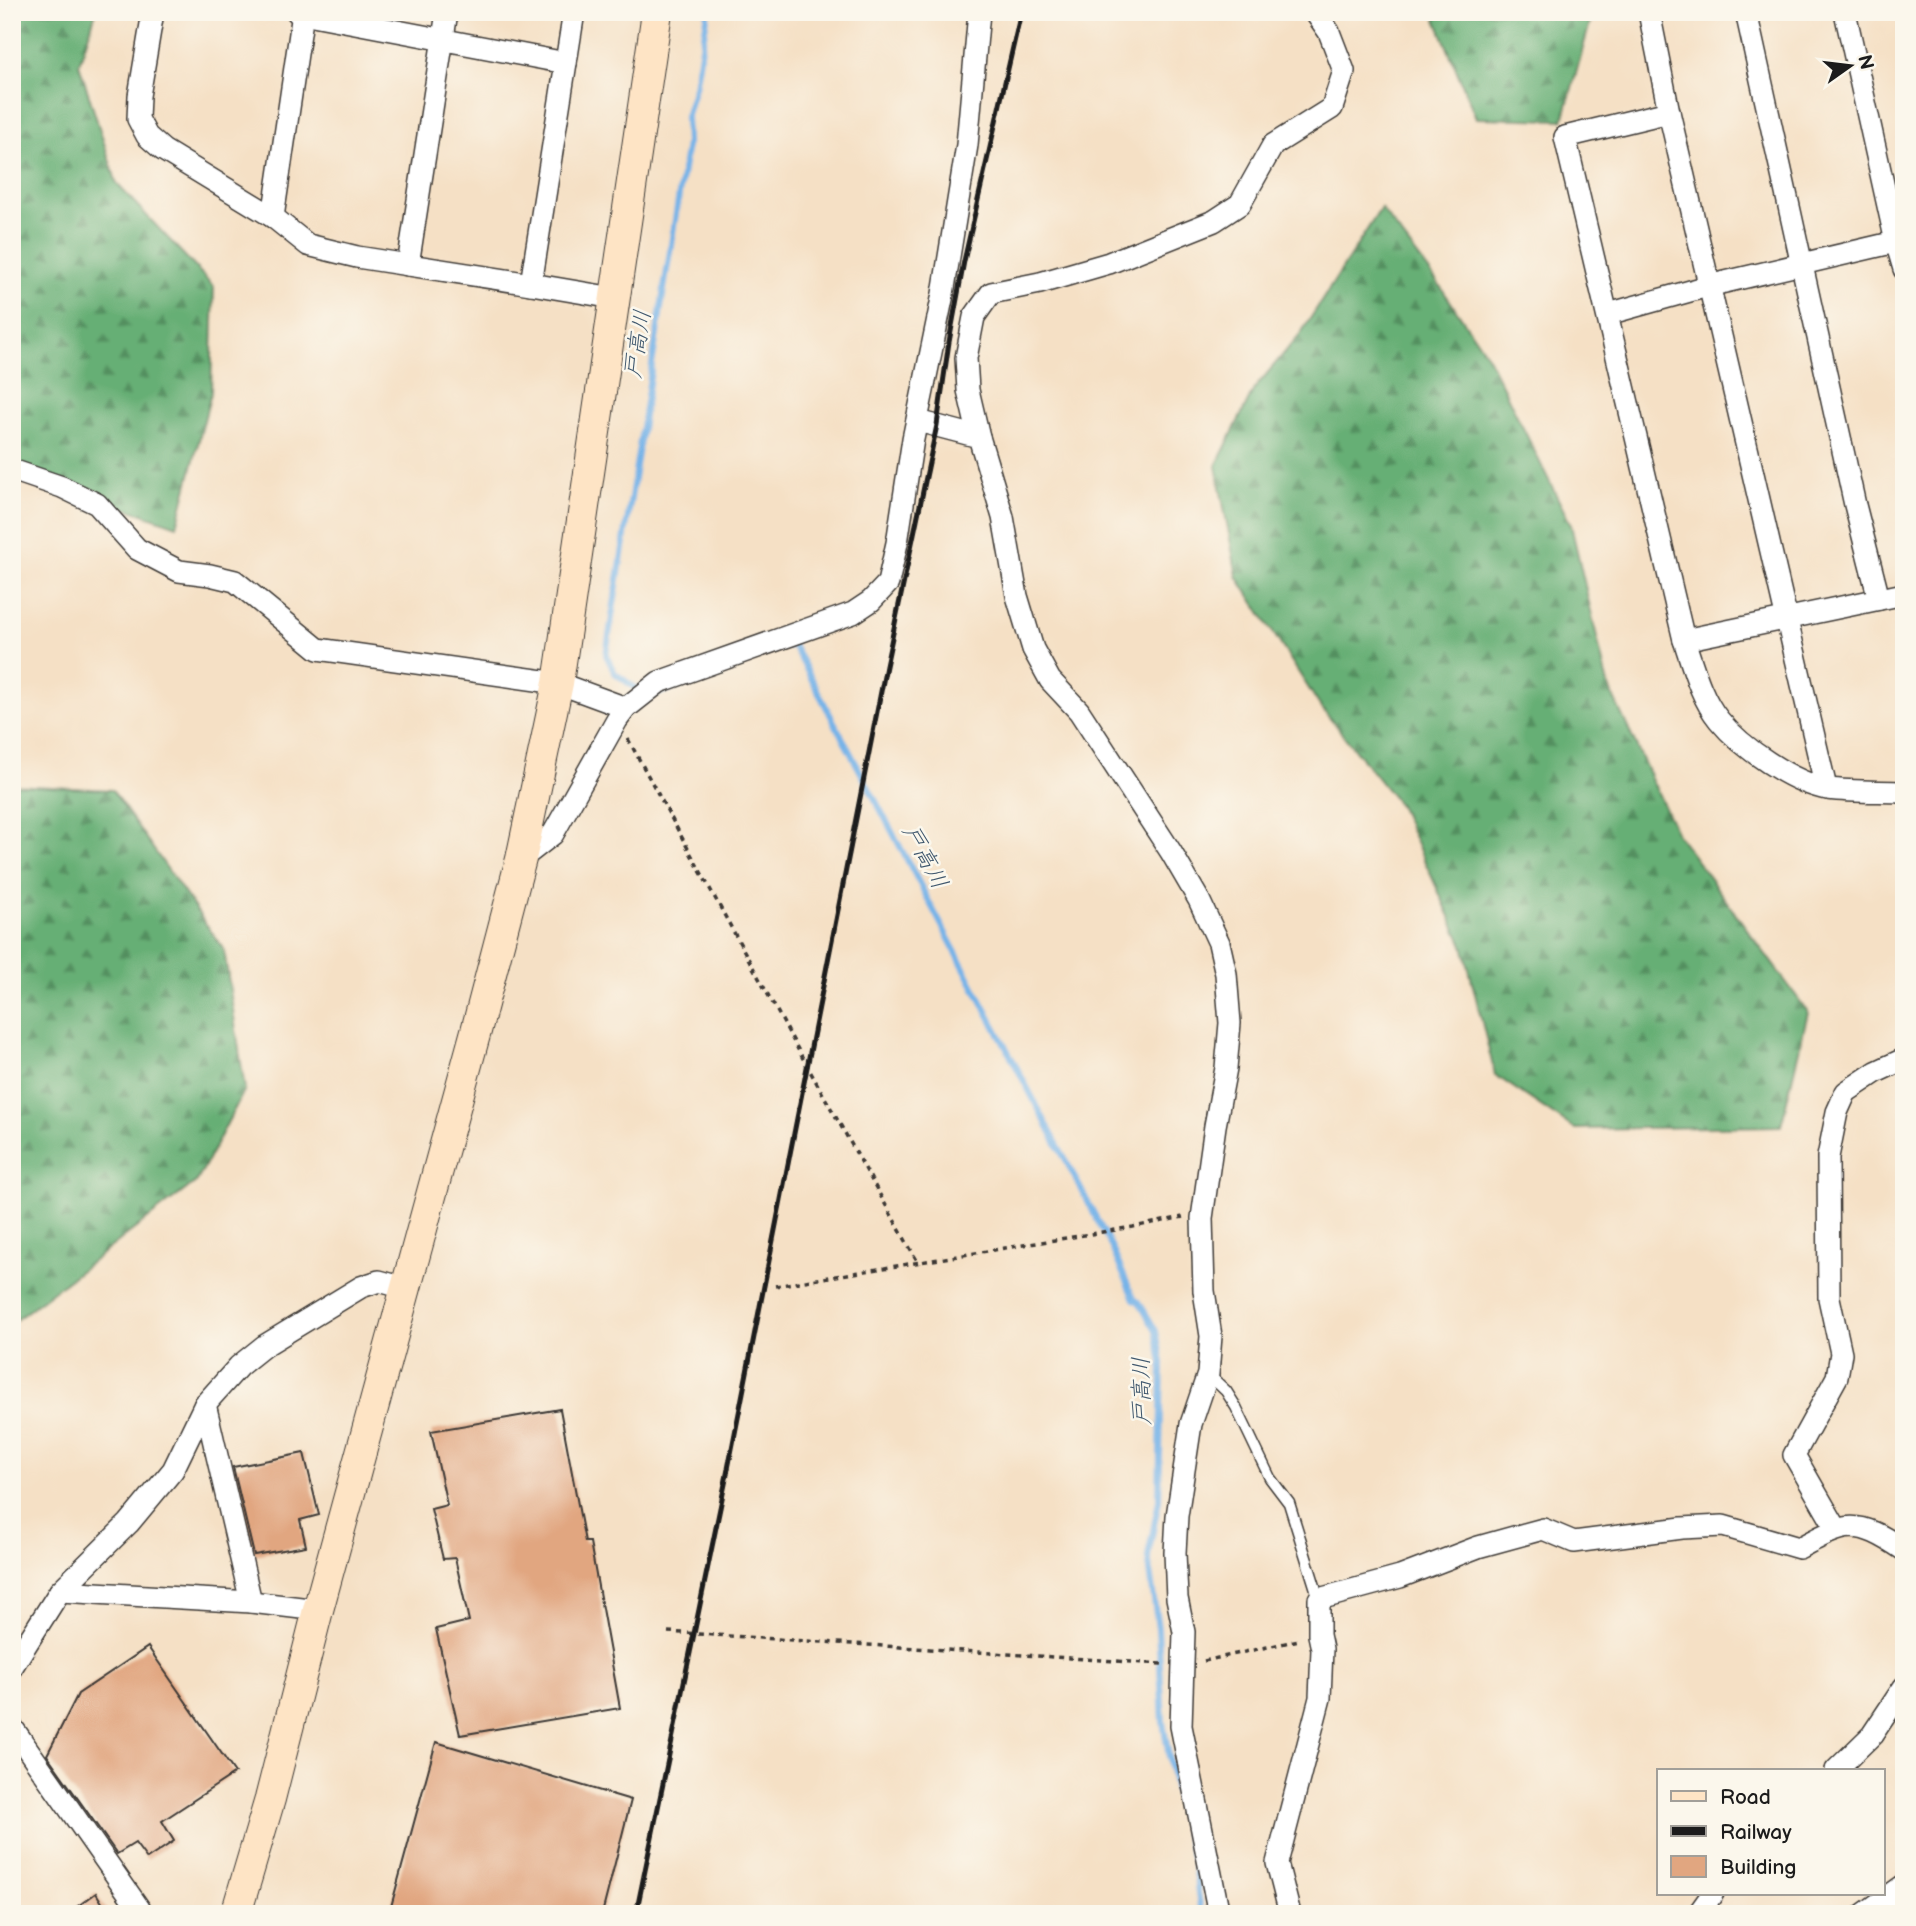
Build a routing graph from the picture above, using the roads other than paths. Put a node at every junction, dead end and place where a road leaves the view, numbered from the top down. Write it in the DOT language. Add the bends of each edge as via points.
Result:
graph roads {
  1 [pos="153,12"];
  2 [pos="447,12"];
  3 [pos="574,12"];
  4 [pos="657,12"];
  5 [pos="979,12"];
  6 [pos="1315,12"];
  7 [pos="1649,12"];
  8 [pos="1746,12"];
  9 [pos="1845,12"];
  10 [pos="300,13"];
  11 [pos="443,40"];
  12 [pos="566,63"];
  13 [pos="1669,112"];
  14 [pos="273,217"];
  15 [pos="1900,241"];
  16 [pos="408,265"];
  17 [pos="1803,265"];
  18 [pos="1904,269"];
  19 [pos="531,284"];
  20 [pos="1709,286"];
  21 [pos="614,299"];
  22 [pos="1608,314"];
  23 [pos="918,421"];
  24 [pos="979,437"];
  25 [pos="12,470"];
  26 [pos="1904,594"];
  27 [pos="1878,599"];
  28 [pos="1786,619"];
  29 [pos="1684,640"];
  30 [pos="558,683"];
  31 [pos="622,714"];
  32 [pos="1826,789"];
  33 [pos="1904,792"];
  34 [pos="521,859"];
  35 [pos="1904,1059"];
  36 [pos="405,1288"];
  37 [pos="1208,1374"];
  38 [pos="205,1405"];
  39 [pos="1836,1528"];
  40 [pos="1904,1550"];
  41 [pos="60,1591"];
  42 [pos="1319,1599"];
  43 [pos="251,1602"];
  44 [pos="318,1610"];
  45 [pos="12,1667"];
  46 [pos="1904,1687"];
  47 [pos="12,1727"];
  48 [pos="1837,1769"];
  49 [pos="1904,1885"];
  50 [pos="1712,1895"];
  51 [pos="144,1914"];
  52 [pos="236,1914"];
  53 [pos="1219,1914"];
  54 [pos="1290,1914"];
  55 [pos="1698,1914"];
  56 [pos="1864,1914"];
  1 -- 14 [label="street" via="139,96 138,119 147,136"];
  2 -- 11 [label="street"];
  3 -- 12 [label="street"];
  4 -- 21 [label="street"];
  5 -- 23 [label="street" via="967,145"];
  6 -- 24 [label="street" via="1329,32 1344,71 1332,108 1273,145 1240,204 1214,221 1109,262 991,293 974,317 965,358"];
  7 -- 13 [label="street"];
  8 -- 17 [label="street"];
  9 -- 15 [label="street"];
  10 -- 11 [label="street"];
  10 -- 14 [label="street"];
  11 -- 12 [label="street"];
  11 -- 16 [label="street"];
  12 -- 19 [label="street"];
  13 -- 20 [label="street"];
  13 -- 22 [label="street" via="1565,137"];
  14 -- 16 [label="street" via="308,245"];
  15 -- 17 [label="street"];
  15 -- 18 [label="street"];
  16 -- 19 [label="street"];
  17 -- 20 [label="street"];
  17 -- 27 [label="street"];
  19 -- 21 [label="street"];
  20 -- 22 [label="street"];
  20 -- 28 [label="street"];
  21 -- 30 [label="street"];
  22 -- 29 [label="street"];
  23 -- 24 [label="street"];
  23 -- 31 [label="street" via="888,583 871,601 853,612 659,682"];
  24 -- 37 [label="street" via="1003,517 1017,596 1033,649 1171,852 1219,943 1230,1023 1202,1218 1204,1292 1211,1336"];
  25 -- 30 [label="street" via="97,504 137,549 178,571 235,581 318,649"];
  26 -- 27 [label="street"];
  27 -- 28 [label="street"];
  28 -- 29 [label="street"];
  28 -- 32 [label="street"];
  29 -- 32 [label="street" via="1718,719 1758,756"];
  30 -- 31 [label="street"];
  30 -- 34 [label="street"];
  31 -- 34 [label="street" via="553,834"];
  32 -- 33 [label="street"];
  34 -- 36 [label="street"];
  35 -- 39 [label="street" via="1846,1092 1828,1157 1829,1298 1841,1353 1837,1377 1794,1455"];
  36 -- 38 [label="street" via="379,1281 361,1287 264,1346 239,1366"];
  36 -- 44 [label="street"];
  37 -- 42 [label="lane" via="1226,1391 1270,1478 1289,1503"];
  37 -- 53 [label="street" via="1191,1424 1175,1553 1184,1632 1181,1726"];
  38 -- 41 [label="street" via="173,1470 156,1493"];
  38 -- 43 [label="street"];
  39 -- 40 [label="street" via="1861,1527"];
  39 -- 42 [label="street" via="1798,1548 1723,1526 1574,1542 1543,1528 1400,1577"];
  41 -- 43 [label="street"];
  41 -- 45 [label="street"];
  42 -- 54 [label="street" via="1320,1698 1277,1863"];
  43 -- 44 [label="street"];
  44 -- 52 [label="street"];
  46 -- 48 [label="street" via="1872,1735"];
  47 -- 51 [label="street"];
  49 -- 56 [label="street"];
  50 -- 55 [label="street"];
}
